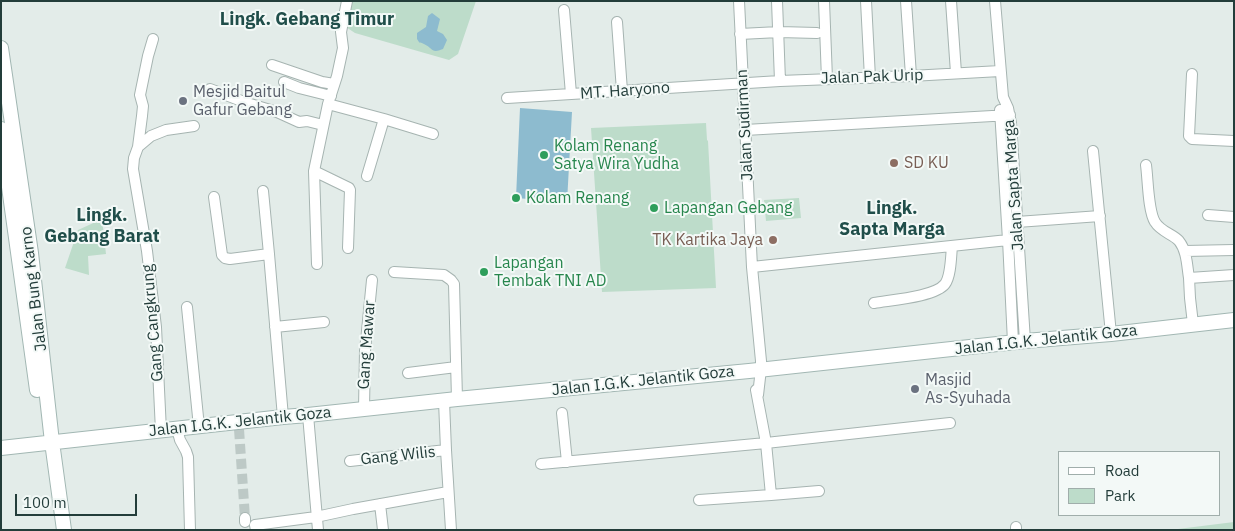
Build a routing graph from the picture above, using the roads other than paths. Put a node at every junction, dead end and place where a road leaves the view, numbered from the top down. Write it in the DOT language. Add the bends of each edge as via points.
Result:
graph roads {
  1 [pos="347,1"];
  2 [pos="739,1"];
  3 [pos="777,1"];
  4 [pos="824,1"];
  5 [pos="866,1"];
  6 [pos="906,1"];
  7 [pos="951,1"];
  8 [pos="995,1"];
  9 [pos="564,10"];
  10 [pos="617,22"];
  11 [pos="779,32"];
  12 [pos="817,33"];
  13 [pos="740,34"];
  14 [pos="153,39"];
  15 [pos="2,55"];
  16 [pos="272,65"];
  17 [pos="1000,71"];
  18 [pos="956,73"];
  19 [pos="1192,74"];
  20 [pos="911,76"];
  21 [pos="870,78"];
  22 [pos="827,79"];
  23 [pos="780,81"];
  24 [pos="284,82"];
  25 [pos="334,84"];
  26 [pos="743,84"];
  27 [pos="210,89"];
  28 [pos="622,91"];
  29 [pos="571,94"];
  30 [pos="507,98"];
  31 [pos="329,100"];
  32 [pos="1005,115"];
  33 [pos="384,119"];
  34 [pos="323,125"];
  35 [pos="194,126"];
  36 [pos="1,129"];
  37 [pos="745,130"];
  38 [pos="433,134"];
  39 [pos="1234,141"];
  40 [pos="138,147"];
  41 [pos="1094,150"];
  42 [pos="3,156"];
  43 [pos="1146,165"];
  44 [pos="315,166"];
  45 [pos="367,176"];
  46 [pos="262,191"];
  47 [pos="214,197"];
  48 [pos="1208,215"];
  49 [pos="1100,216"];
  50 [pos="1234,217"];
  51 [pos="1017,222"];
  52 [pos="23,240"];
  53 [pos="1008,240"];
  54 [pos="952,246"];
  55 [pos="348,248"];
  56 [pos="1234,250"];
  57 [pos="1185,251"];
  58 [pos="269,254"];
  59 [pos="317,264"];
  60 [pos="752,267"];
  61 [pos="394,272"];
  62 [pos="1234,275"];
  63 [pos="1190,278"];
  64 [pos="372,280"];
  65 [pos="1016,291"];
  66 [pos="874,303"];
  67 [pos="187,307"];
  68 [pos="1234,320"];
  69 [pos="324,322"];
  70 [pos="1193,324"];
  71 [pos="275,327"];
  72 [pos="1111,334"];
  73 [pos="1019,342"];
  74 [pos="456,367"];
  75 [pos="755,370"];
  76 [pos="408,373"];
  77 [pos="450,400"];
  78 [pos="364,410"];
  79 [pos="562,413"];
  80 [pos="308,415"];
  81 [pos="282,417"];
  82 [pos="950,423"];
  83 [pos="199,427"];
  84 [pos="176,429"];
  85 [pos="161,431"];
  86 [pos="48,443"];
  87 [pos="766,443"];
  88 [pos="1,448"];
  89 [pos="446,450"];
  90 [pos="350,461"];
  91 [pos="567,462"];
  92 [pos="541,464"];
  93 [pos="819,491"];
  94 [pos="448,492"];
  95 [pos="771,496"];
  96 [pos="699,500"];
  97 [pos="380,504"];
  98 [pos="316,517"];
  99 [pos="55,530"];
  100 [pos="64,530"];
  101 [pos="190,530"];
  102 [pos="256,530"];
  103 [pos="318,530"];
  104 [pos="383,530"];
  105 [pos="451,530"];
  1 -- 25 [label="street" via="341,32 343,48"];
  2 -- 13 [label="street, Jalan Sudirman"];
  3 -- 11 [label="street"];
  4 -- 22 [label="street"];
  5 -- 21 [label="street"];
  6 -- 20 [label="street"];
  7 -- 18 [label="street"];
  8 -- 17 [label="street, Jalan Sapta Marga"];
  9 -- 29 [label="street"];
  10 -- 28 [label="street"];
  11 -- 12 [label="street"];
  11 -- 13 [label="street"];
  11 -- 23 [label="street"];
  13 -- 26 [label="street, Jalan Sudirman"];
  14 -- 40 [label="street, Gang Cangkrung" via="140,95 143,108"];
  15 -- 52 [label="street, Jalan Bung Karno"];
  16 -- 25 [label="street"];
  17 -- 18 [label="street, Jalan Pak Urip"];
  17 -- 32 [label="street, Jalan Sapta Marga" via="1003,97 1008,108"];
  18 -- 20 [label="street, Jalan Pak Urip"];
  19 -- 39 [label="street" via="1189,136 1192,139"];
  20 -- 21 [label="street, Jalan Pak Urip"];
  21 -- 22 [label="street, Jalan Pak Urip"];
  22 -- 23 [label="street, Jalan Pak Urip"];
  23 -- 26 [label="street, Jalan Pak Urip"];
  24 -- 31 [label="street"];
  25 -- 31 [label="street"];
  26 -- 28 [label="street, MT. Haryono"];
  26 -- 37 [label="street, Jalan Sudirman"];
  27 -- 34 [label="street" via="299,122"];
  28 -- 29 [label="street, MT. Haryono"];
  29 -- 30 [label="street, MT. Haryono"];
  31 -- 33 [label="street"];
  31 -- 34 [label="street"];
  32 -- 37 [label="street"];
  32 -- 51 [label="street, Jalan Sapta Marga"];
  32 -- 53 [label="street"];
  33 -- 38 [label="street"];
  33 -- 45 [label="street"];
  34 -- 44 [label="street"];
  35 -- 40 [label="street" via="166,130 151,136"];
  36 -- 42 [label="street"];
  37 -- 60 [label="street, Jalan Sudirman"];
  40 -- 85 [label="street, Gang Cangkrung" via="133,169 156,327"];
  41 -- 49 [label="street"];
  42 -- 52 [label="street"];
  43 -- 57 [label="street" via="1155,221"];
  44 -- 55 [label="street" via="349,188"];
  44 -- 59 [label="street"];
  46 -- 58 [label="street"];
  47 -- 58 [label="street" via="222,255 230,259"];
  48 -- 50 [label="street"];
  49 -- 51 [label="street"];
  49 -- 72 [label="street"];
  51 -- 65 [label="street, Jalan Sapta Marga"];
  52 -- 86 [label="street, Jalan Bung Karno"];
  53 -- 54 [label="street"];
  53 -- 65 [label="street"];
  54 -- 60 [label="street"];
  54 -- 66 [label="street" via="944,285 921,296"];
  56 -- 57 [label="street"];
  57 -- 63 [label="street"];
  58 -- 71 [label="street"];
  60 -- 75 [label="street, Jalan Sudirman"];
  61 -- 74 [label="street" via="435,274 454,284"];
  62 -- 63 [label="street"];
  63 -- 70 [label="street"];
  64 -- 78 [label="street, Gang Mawar" via="365,351"];
  65 -- 73 [label="street"];
  67 -- 83 [label="street"];
  68 -- 70 [label="street, Jalan I.G.K. Jelantik Goza"];
  69 -- 71 [label="street"];
  70 -- 72 [label="street, Jalan I.G.K. Jelantik Goza"];
  71 -- 81 [label="street"];
  72 -- 73 [label="street, Jalan I.G.K. Jelantik Goza"];
  73 -- 75 [label="street, Jalan I.G.K. Jelantik Goza"];
  74 -- 76 [label="street"];
  74 -- 77 [label="street"];
  75 -- 77 [label="street, Jalan I.G.K. Jelantik Goza"];
  75 -- 87 [label="street, Jalan Sudirman"];
  77 -- 78 [label="street, Jalan I.G.K. Jelantik Goza"];
  77 -- 89 [label="street"];
  78 -- 80 [label="street, Jalan I.G.K. Jelantik Goza"];
  79 -- 91 [label="street"];
  80 -- 81 [label="street, Jalan I.G.K. Jelantik Goza"];
  80 -- 98 [label="street"];
  81 -- 83 [label="street, Jalan I.G.K. Jelantik Goza" via="239,426"];
  82 -- 87 [label="street"];
  83 -- 84 [label="street, Jalan I.G.K. Jelantik Goza"];
  84 -- 85 [label="street, Jalan I.G.K. Jelantik Goza"];
  84 -- 101 [label="street" via="188,457"];
  85 -- 86 [label="street, Jalan I.G.K. Jelantik Goza"];
  86 -- 88 [label="street, Jalan I.G.K. Jelantik Goza"];
  86 -- 99 [label="street"];
  86 -- 100 [label="street, Jalan Bung Karno"];
  87 -- 91 [label="street"];
  87 -- 95 [label="street, Jalan Sudirman"];
  89 -- 90 [label="street, Gang Wilis"];
  89 -- 94 [label="street"];
  91 -- 92 [label="street"];
  93 -- 95 [label="street"];
  94 -- 97 [label="street"];
  94 -- 105 [label="street"];
  95 -- 96 [label="street"];
  97 -- 98 [label="street"];
  97 -- 104 [label="street"];
  98 -- 102 [label="street" via="255,525"];
  98 -- 103 [label="street"];
}
